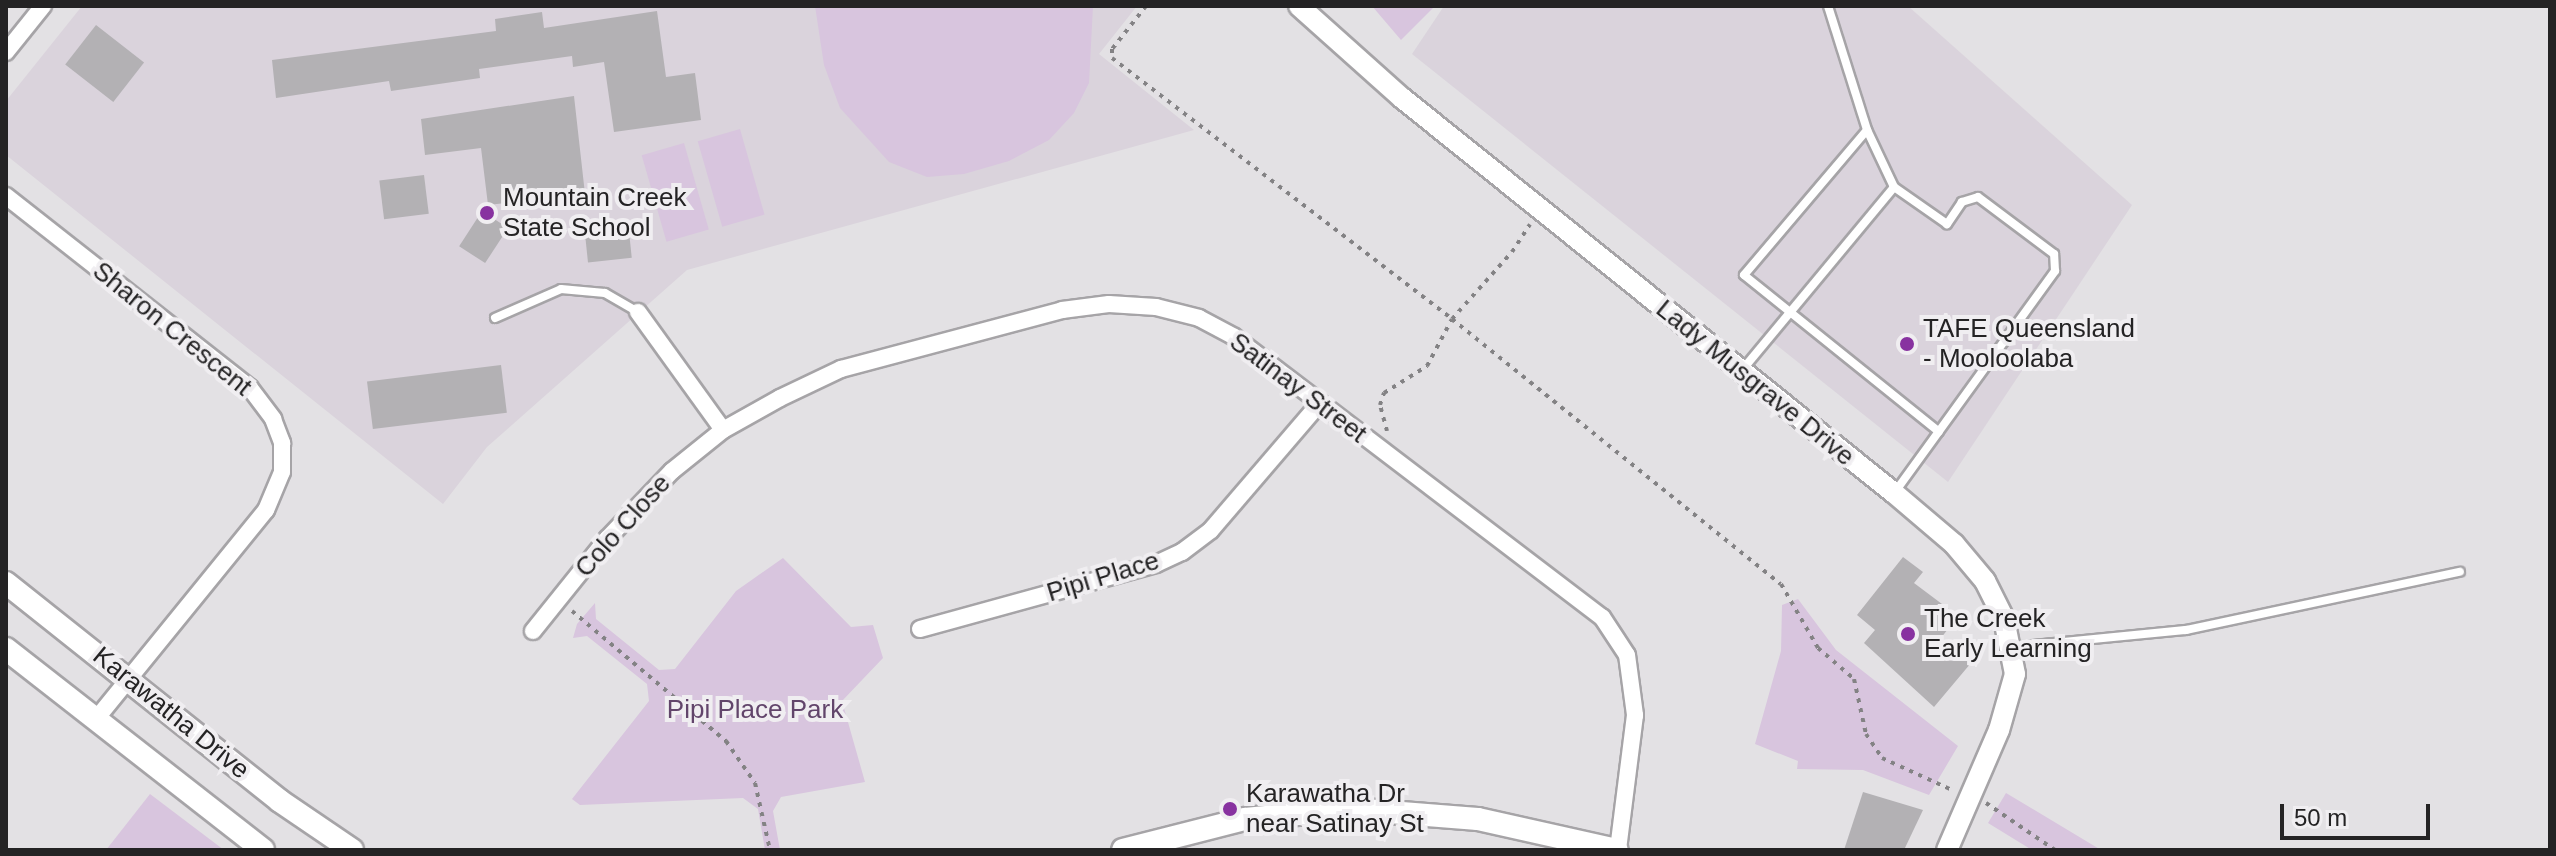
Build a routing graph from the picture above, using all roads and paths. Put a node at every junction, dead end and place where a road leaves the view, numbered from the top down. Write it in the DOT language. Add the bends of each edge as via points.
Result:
graph roads {
  1 [pos="43,6"];
  2 [pos="1146,6"];
  3 [pos="1299,6"];
  4 [pos="1828,6"];
  5 [pos="6,52"];
  6 [pos="1867,130"];
  7 [pos="1894,187"];
  8 [pos="6,196"];
  9 [pos="1539,208"];
  10 [pos="638,312"];
  11 [pos="1789,314"];
  12 [pos="495,318"];
  13 [pos="1452,319"];
  14 [pos="1740,372"];
  15 [pos="1319,404"];
  16 [pos="723,430"];
  17 [pos="1939,432"];
  18 [pos="1375,446"];
  19 [pos="1894,493"];
  20 [pos="2460,572"];
  21 [pos="6,583"];
  22 [pos="558,599"];
  23 [pos="920,629"];
  24 [pos="533,631"];
  25 [pos="2012,647"];
  26 [pos="6,649"];
  27 [pos="127,678"];
  28 [pos="96,719"];
  29 [pos="1970,797"];
  30 [pos="340,847"];
  31 [pos="263,850"];
  32 [pos="770,850"];
  33 [pos="1123,850"];
  34 [pos="1617,850"];
  35 [pos="1947,850"];
  36 [pos="2055,850"];
  1 -- 5 [label="street"];
  2 -- 13 [label="path" via="1112,49 1112,58"];
  3 -- 9 [label="street, Lady Musgrave Drive" via="1324,34"];
  4 -- 6 [label="lane"];
  6 -- 7 [label="lane"];
  6 -- 11 [label="lane" via="1744,275"];
  7 -- 11 [label="lane"];
  7 -- 17 [label="lane" via="1947,224 1962,202 1978,197 2054,254 2055,271"];
  8 -- 27 [label="street, Sharon Crescent" via="250,388 273,419 282,443 282,472 266,510"];
  9 -- 13 [label="path" via="1512,252"];
  9 -- 14 [label="street, Lady Musgrave Drive"];
  10 -- 12 [label="lane" via="605,293 561,289"];
  10 -- 16 [label="street"];
  11 -- 14 [label="lane"];
  11 -- 17 [label="lane"];
  13 -- 18 [label="path" via="1427,366 1384,393 1380,405 1387,430"];
  13 -- 29 [label="path" via="1781,584 1818,648 1854,679 1866,734 1882,758"];
  14 -- 19 [label="street, Lady Musgrave Drive"];
  15 -- 16 [label="street, Satinay Street" via="1234,337 1199,318 1156,307 1109,304 1062,310 841,369"];
  15 -- 18 [label="street, Satinay Street"];
  15 -- 23 [label="street, Pipi Place" via="1211,530 1182,552 1156,564"];
  16 -- 22 [label="street, Colo Close" via="672,471"];
  17 -- 19 [label="lane"];
  18 -- 34 [label="street, Satinay Street" via="1563,583 1602,617 1627,655 1635,715"];
  19 -- 25 [label="street, Lady Musgrave Drive" via="1954,544 1985,581"];
  20 -- 25 [label="lane" via="2186,630"];
  21 -- 27 [label="main road, Karawatha Drive"];
  22 -- 24 [label="street, Colo Close"];
  22 -- 32 [label="path" via="726,741 755,783"];
  25 -- 29 [label="street, Lady Musgrave Drive" via="2015,674 2007,709"];
  26 -- 28 [label="main road, Karawatha Drive"];
  27 -- 28 [label="street, Sharon Crescent"];
  27 -- 30 [label="main road, Karawatha Drive"];
  28 -- 31 [label="main road, Karawatha Drive"];
  29 -- 35 [label="street, Lady Musgrave Drive"];
  29 -- 36 [label="path" via="1993,806"];
  33 -- 34 [label="main road" via="1245,819 1351,809 1478,819"];
}
